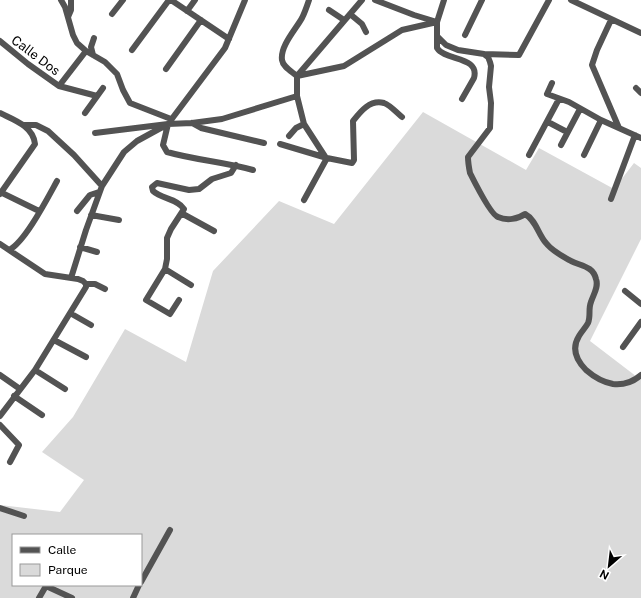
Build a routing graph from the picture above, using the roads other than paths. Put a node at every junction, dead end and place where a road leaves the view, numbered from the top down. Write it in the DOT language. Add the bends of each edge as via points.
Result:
graph roads {
  1 [pos="61,0"];
  2 [pos="71,0"];
  3 [pos="123,0"];
  4 [pos="170,0"];
  5 [pos="194,0"];
  6 [pos="245,0"];
  7 [pos="309,0"];
  8 [pos="362,0"];
  9 [pos="375,0"];
  10 [pos="444,0"];
  11 [pos="482,0"];
  12 [pos="549,0"];
  13 [pos="571,0"];
  14 [pos="187,10"];
  15 [pos="329,10"];
  16 [pos="112,14"];
  17 [pos="350,14"];
  18 [pos="68,17"];
  19 [pos="201,20"];
  20 [pos="344,20"];
  21 [pos="611,20"];
  22 [pos="437,22"];
  23 [pos="366,32"];
  24 [pos="641,33"];
  25 [pos="466,35"];
  26 [pos="438,36"];
  27 [pos="94,38"];
  28 [pos="229,39"];
  29 [pos="0,41"];
  30 [pos="132,50"];
  31 [pos="86,51"];
  32 [pos="484,54"];
  33 [pos="93,55"];
  34 [pos="166,69"];
  35 [pos="297,76"];
  36 [pos="552,83"];
  37 [pos="59,86"];
  38 [pos="103,88"];
  39 [pos="636,88"];
  40 [pos="641,93"];
  41 [pos="97,96"];
  42 [pos="297,96"];
  43 [pos="462,99"];
  44 [pos="559,99"];
  45 [pos="580,108"];
  46 [pos="0,113"];
  47 [pos="85,113"];
  48 [pos="402,116"];
  49 [pos="600,120"];
  50 [pos="170,121"];
  51 [pos="548,122"];
  52 [pos="192,123"];
  53 [pos="304,124"];
  54 [pos="24,125"];
  55 [pos="619,128"];
  56 [pos="567,132"];
  57 [pos="95,133"];
  58 [pos="289,136"];
  59 [pos="638,137"];
  60 [pos="264,143"];
  61 [pos="280,144"];
  62 [pos="561,145"];
  63 [pos="530,155"];
  64 [pos="584,155"];
  65 [pos="327,158"];
  66 [pos="236,165"];
  67 [pos="253,170"];
  68 [pos="57,181"];
  69 [pos="101,189"];
  70 [pos="0,193"];
  71 [pos="611,199"];
  72 [pos="304,200"];
  73 [pos="39,210"];
  74 [pos="77,211"];
  75 [pos="183,214"];
  76 [pos="91,215"];
  77 [pos="120,220"];
  78 [pos="214,231"];
  79 [pos="0,244"];
  80 [pos="80,248"];
  81 [pos="9,250"];
  82 [pos="96,252"];
  83 [pos="165,269"];
  84 [pos="71,278"];
  85 [pos="86,284"];
  86 [pos="191,285"];
  87 [pos="105,289"];
  88 [pos="625,292"];
  89 [pos="179,300"];
  90 [pos="641,304"];
  91 [pos="70,314"];
  92 [pos="641,322"];
  93 [pos="91,325"];
  94 [pos="54,340"];
  95 [pos="623,348"];
  96 [pos="86,356"];
  97 [pos="35,370"];
  98 [pos="0,375"];
  99 [pos="641,375"];
  100 [pos="20,389"];
  101 [pos="65,389"];
  102 [pos="14,396"];
  103 [pos="42,415"];
  104 [pos="0,416"];
  105 [pos="0,425"];
  106 [pos="10,462"];
  107 [pos="0,508"];
  108 [pos="24,516"];
  109 [pos="170,530"];
  110 [pos="142,580"];
  111 [pos="139,586"];
  112 [pos="39,598"];
  113 [pos="72,598"];
  114 [pos="132,598"];
  1 -- 18 [label="street"];
  2 -- 18 [label="street"];
  3 -- 16 [label="street"];
  4 -- 14 [label="street"];
  4 -- 30 [label="street"];
  5 -- 14 [label="street"];
  6 -- 28 [label="street"];
  7 -- 35 [label="street" via="304,15 282,52 285,66"];
  8 -- 17 [label="street"];
  9 -- 22 [label="street"];
  10 -- 22 [label="street"];
  11 -- 25 [label="street"];
  12 -- 32 [label="street" via="519,55"];
  13 -- 21 [label="street"];
  14 -- 19 [label="street"];
  15 -- 20 [label="street"];
  17 -- 20 [label="street"];
  17 -- 23 [label="street" via="362,24"];
  18 -- 31 [label="street" via="77,43"];
  19 -- 28 [label="street"];
  19 -- 34 [label="street"];
  20 -- 35 [label="street"];
  21 -- 24 [label="street"];
  21 -- 55 [label="street" via="592,65"];
  22 -- 26 [label="street"];
  22 -- 35 [label="street" via="402,30 344,66"];
  26 -- 32 [label="street" via="451,48"];
  26 -- 43 [label="street" via="437,48 440,53 468,63 474,68 474,78"];
  27 -- 33 [label="street" via="91,47"];
  28 -- 50 [label="street" via="225,48"];
  29 -- 37 [label="street, Calle Dos"];
  31 -- 33 [label="street"];
  31 -- 37 [label="street"];
  32 -- 99 [label="street" via="491,66 491,122 490,128 468,157 470,172 489,208 497,217 511,219 525,214 533,221 546,244 594,273 597,280 588,323 575,343 574,354 580,364 596,378 614,384 625,384"];
  33 -- 50 [label="street" via="117,74 130,103"];
  35 -- 42 [label="street"];
  36 -- 44 [label="street" via="547,94"];
  37 -- 41 [label="street"];
  38 -- 41 [label="street"];
  39 -- 40 [label="street"];
  41 -- 47 [label="street"];
  42 -- 52 [label="street" via="222,119"];
  42 -- 53 [label="street"];
  44 -- 45 [label="street"];
  44 -- 51 [label="street"];
  45 -- 49 [label="street"];
  45 -- 56 [label="street"];
  46 -- 54 [label="street"];
  48 -- 65 [label="street" via="385,103 363,108 352,121 352,163"];
  49 -- 55 [label="street"];
  49 -- 64 [label="street"];
  50 -- 52 [label="street"];
  50 -- 57 [label="street"];
  50 -- 66 [label="street" via="164,145 167,152"];
  50 -- 69 [label="street" via="124,152"];
  51 -- 56 [label="street"];
  51 -- 63 [label="street"];
  52 -- 60 [label="street" via="201,128"];
  53 -- 58 [label="street"];
  53 -- 65 [label="street"];
  54 -- 69 [label="street" via="36,125 48,131 74,155"];
  54 -- 70 [label="street" via="35,138 36,144"];
  55 -- 59 [label="street"];
  56 -- 62 [label="street"];
  59 -- 71 [label="street"];
  61 -- 65 [label="street"];
  65 -- 72 [label="street"];
  66 -- 67 [label="street"];
  66 -- 75 [label="street" via="231,173 212,179 199,189 189,190 158,184 152,187 158,196 184,207"];
  68 -- 73 [label="street"];
  69 -- 74 [label="street" via="90,195"];
  69 -- 76 [label="street"];
  70 -- 73 [label="street"];
  73 -- 81 [label="street" via="19,242"];
  75 -- 78 [label="street"];
  75 -- 83 [label="street" via="167,238"];
  76 -- 77 [label="street"];
  76 -- 80 [label="street"];
  79 -- 81 [label="street"];
  80 -- 82 [label="street"];
  80 -- 84 [label="street"];
  81 -- 84 [label="street" via="45,274"];
  83 -- 86 [label="street"];
  83 -- 89 [label="street" via="146,300 170,314"];
  84 -- 85 [label="street"];
  85 -- 87 [label="street" via="95,284"];
  85 -- 91 [label="street"];
  88 -- 90 [label="street"];
  91 -- 93 [label="street"];
  91 -- 94 [label="street"];
  92 -- 95 [label="street"];
  94 -- 96 [label="street"];
  94 -- 97 [label="street"];
  97 -- 100 [label="street"];
  97 -- 101 [label="street"];
  98 -- 100 [label="street"];
  100 -- 102 [label="street"];
  102 -- 103 [label="street"];
  102 -- 104 [label="street"];
  105 -- 106 [label="street" via="20,445"];
  107 -- 108 [label="street"];
  109 -- 110 [label="street"];
  111 -- 114 [label="street"];
  112 -- 113 [label="street" via="46,586"];
}
